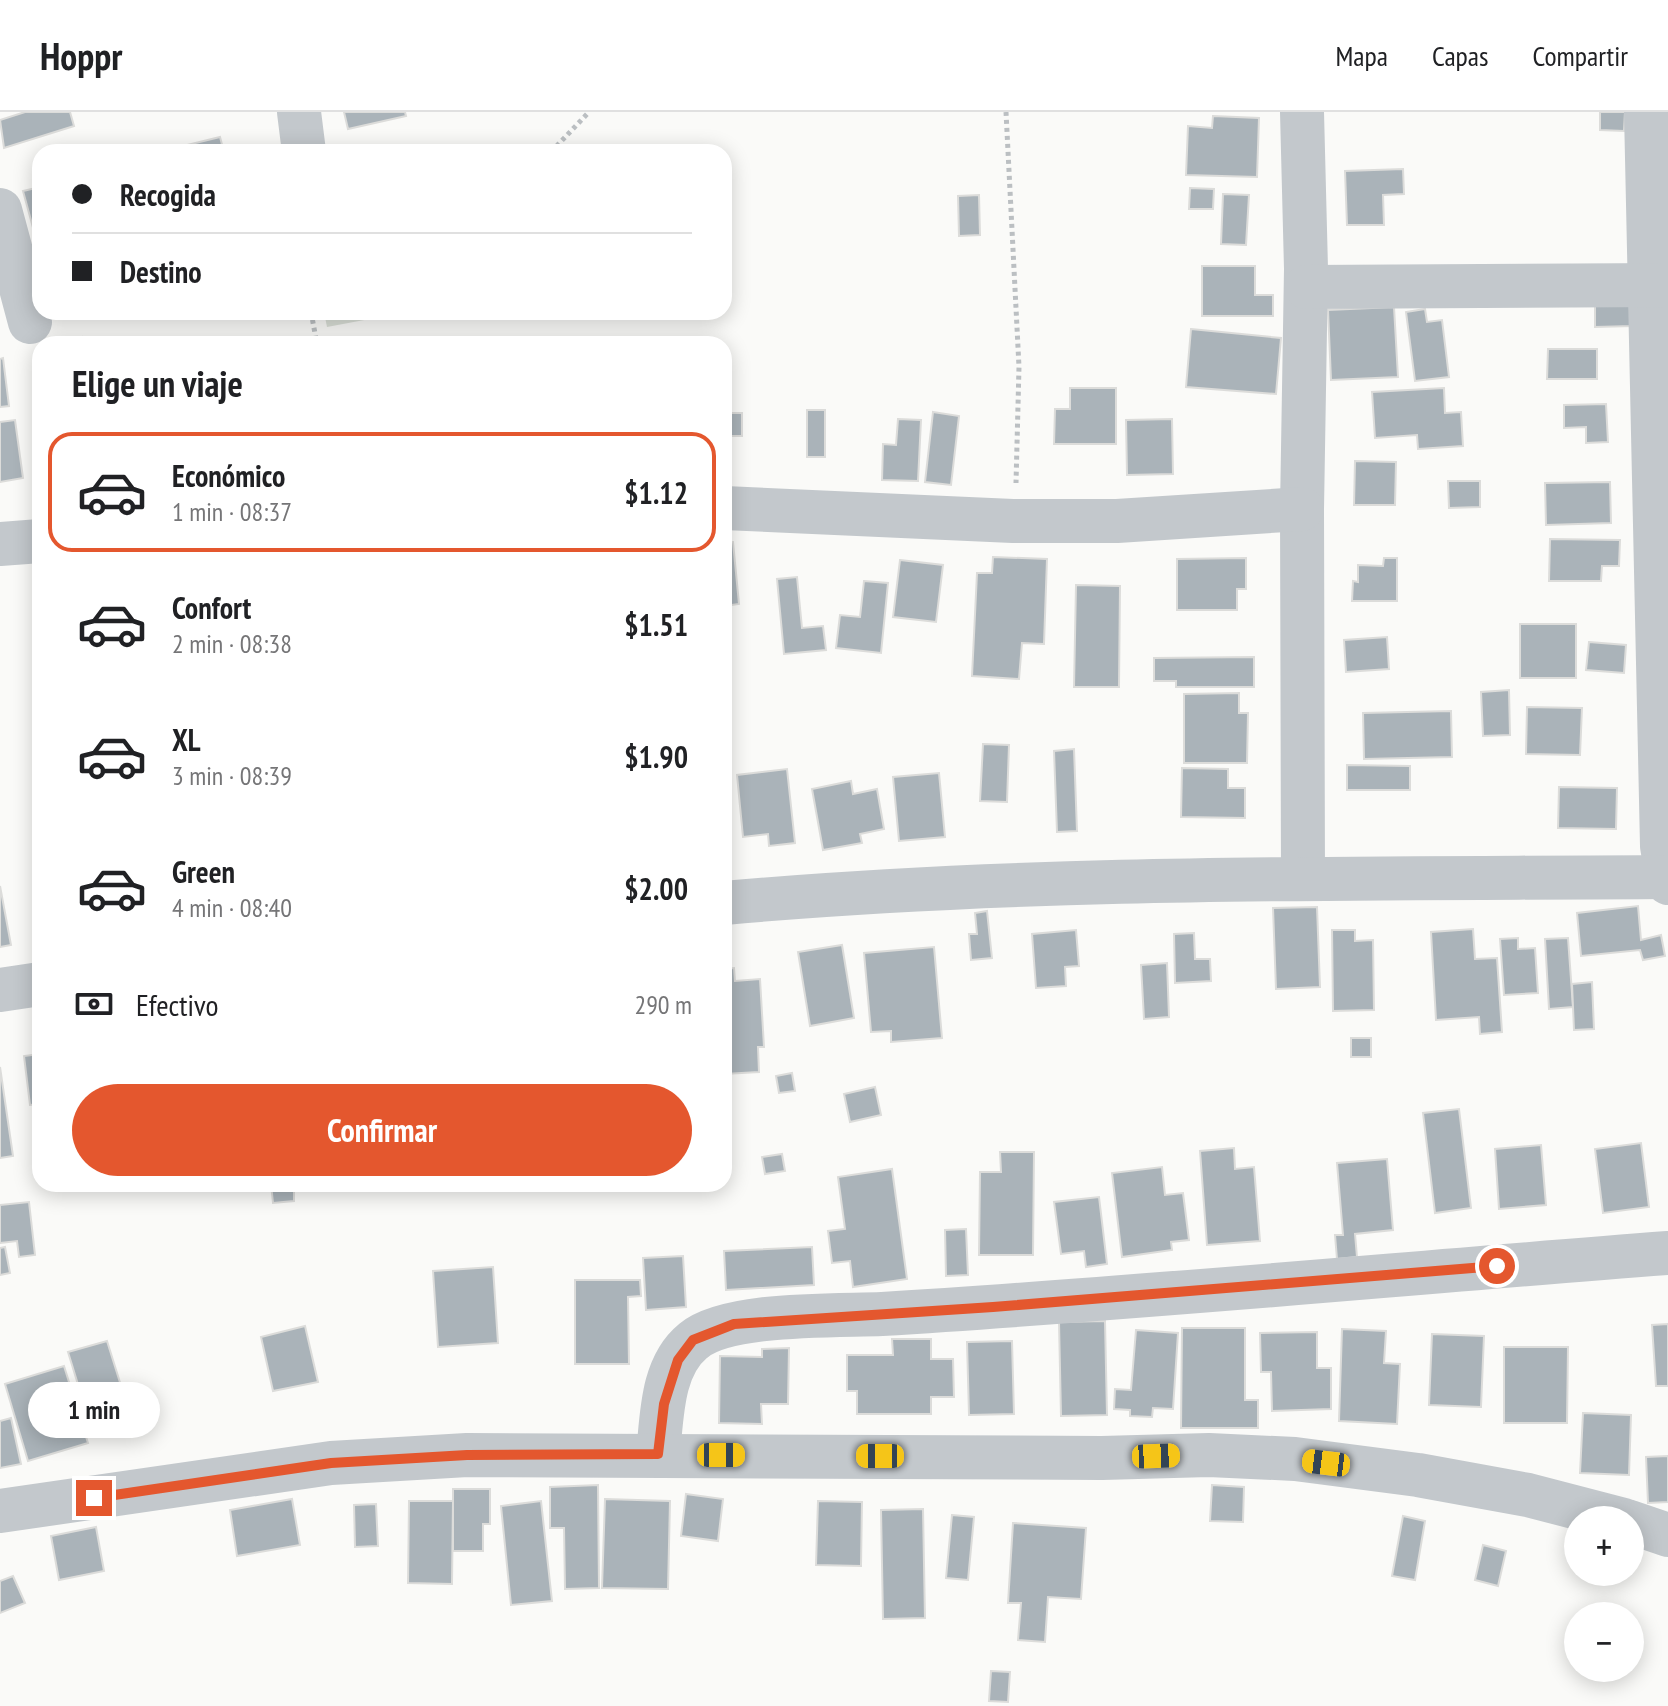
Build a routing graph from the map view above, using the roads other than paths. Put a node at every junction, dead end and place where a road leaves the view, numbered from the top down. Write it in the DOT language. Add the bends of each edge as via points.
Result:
graph roads {
  1 [pos="299,112"];
  2 [pos="1302,112"];
  3 [pos="1646,112"];
  4 [pos="303,144"];
  5 [pos="0,210"];
  6 [pos="1659,285"];
  7 [pos="1306,287"];
  8 [pos="30,322"];
  9 [pos="732,508"];
  10 [pos="1302,509"];
  11 [pos="32,542"];
  12 [pos="0,544"];
  13 [pos="1303,879"];
  14 [pos="1668,879"];
  15 [pos="732,902"];
  16 [pos="32,985"];
  17 [pos="0,990"];
  18 [pos="1668,1253"];
  19 [pos="658,1454"];
  20 [pos="1570,1506"];
  21 [pos="0,1511"];
  22 [pos="1644,1527"];
  23 [pos="1668,1535"];
  1 -- 4 [label="street"];
  2 -- 7 [label="street"];
  3 -- 6 [label="street"];
  5 -- 8 [label="street"];
  6 -- 7 [label="street"];
  6 -- 14 [label="street" via="1662,846"];
  7 -- 10 [label="street"];
  9 -- 10 [label="street" via="1013,521 1180,519"];
  10 -- 13 [label="street"];
  11 -- 12 [label="street"];
  13 -- 14 [label="street"];
  13 -- 15 [label="street" via="880,889"];
  16 -- 17 [label="street"];
  18 -- 19 [label="street" via="734,1324 693,1340 678,1360 664,1404"];
  19 -- 20 [label="street" via="1295,1459 1418,1475"];
  19 -- 21 [label="street" via="467,1455 331,1463"];
  22 -- 23 [label="street"];
}
